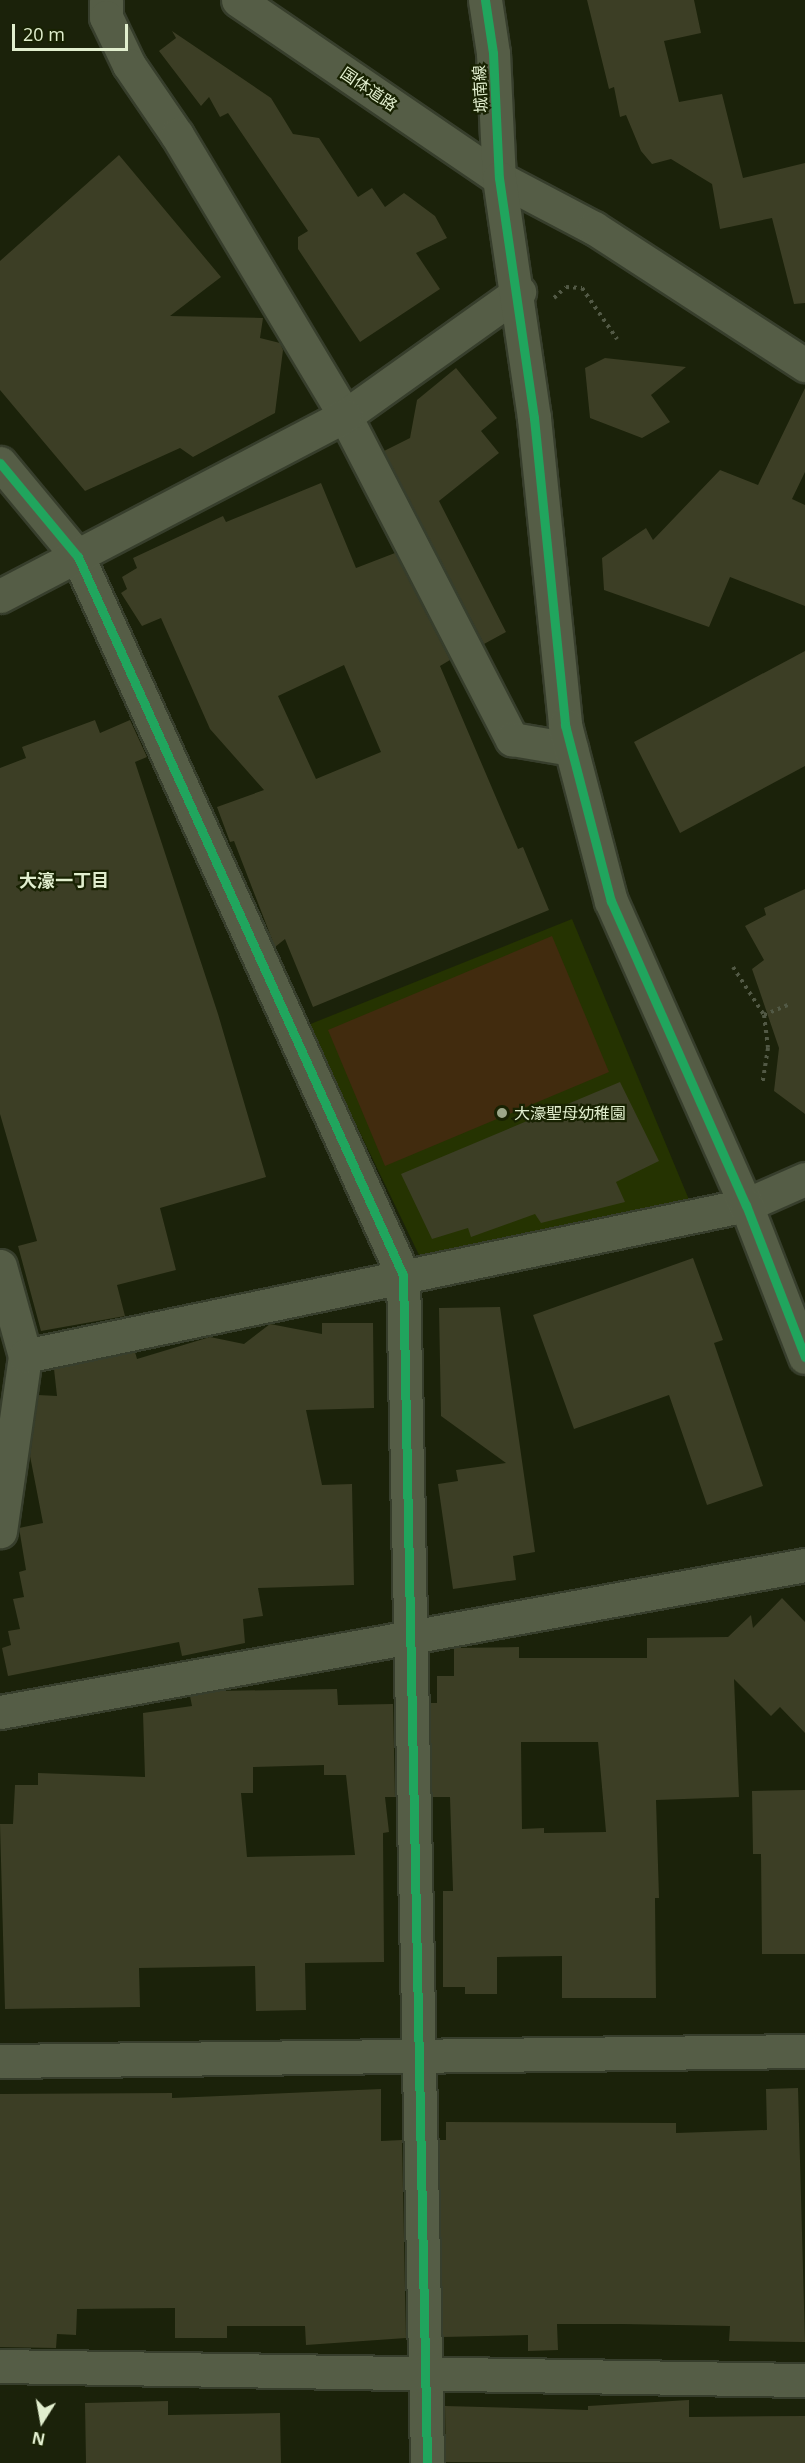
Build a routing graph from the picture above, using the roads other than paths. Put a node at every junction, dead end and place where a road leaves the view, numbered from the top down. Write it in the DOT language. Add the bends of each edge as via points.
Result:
graph roads {
  1 [pos="106,0"];
  2 [pos="238,0"];
  3 [pos="485,0"];
  4 [pos="499,178"];
  5 [pos="519,292"];
  6 [pos="805,365"];
  7 [pos="345,416"];
  8 [pos="0,464"];
  9 [pos="78,557"];
  10 [pos="0,596"];
  11 [pos="571,749"];
  12 [pos="805,1179"];
  13 [pos="746,1205"];
  14 [pos="0,1266"];
  15 [pos="403,1275"];
  16 [pos="25,1356"];
  17 [pos="805,1357"];
  18 [pos="0,1531"];
  19 [pos="805,1565"];
  20 [pos="411,1637"];
  21 [pos="0,1712"];
  22 [pos="805,2051"];
  23 [pos="418,2053"];
  24 [pos="0,2061"];
  25 [pos="0,2366"];
  26 [pos="426,2374"];
  27 [pos="805,2380"];
  28 [pos="427,2463"];
  1 -- 7 [label="street" via="106,17 129,65 177,135"];
  2 -- 4 [label="street, 国体道路"];
  3 -- 4 [label="street, 城南線" via="493,53"];
  4 -- 5 [label="street, 城南線"];
  4 -- 6 [label="street, 国体道路" via="594,228"];
  5 -- 7 [label="street"];
  5 -- 11 [label="street, 城南線" via="565,725"];
  7 -- 9 [label="street"];
  7 -- 11 [label="street" via="512,739"];
  8 -- 9 [label="street"];
  9 -- 10 [label="street"];
  9 -- 15 [label="street"];
  11 -- 13 [label="street, 城南線" via="611,901"];
  12 -- 13 [label="street"];
  13 -- 15 [label="street"];
  13 -- 17 [label="street, 城南線"];
  14 -- 16 [label="street"];
  15 -- 16 [label="street"];
  15 -- 20 [label="street"];
  16 -- 18 [label="street"];
  19 -- 20 [label="street"];
  20 -- 21 [label="street"];
  20 -- 23 [label="street"];
  22 -- 23 [label="street"];
  23 -- 24 [label="street"];
  23 -- 26 [label="street"];
  25 -- 26 [label="street"];
  26 -- 27 [label="street"];
  26 -- 28 [label="street"];
}
